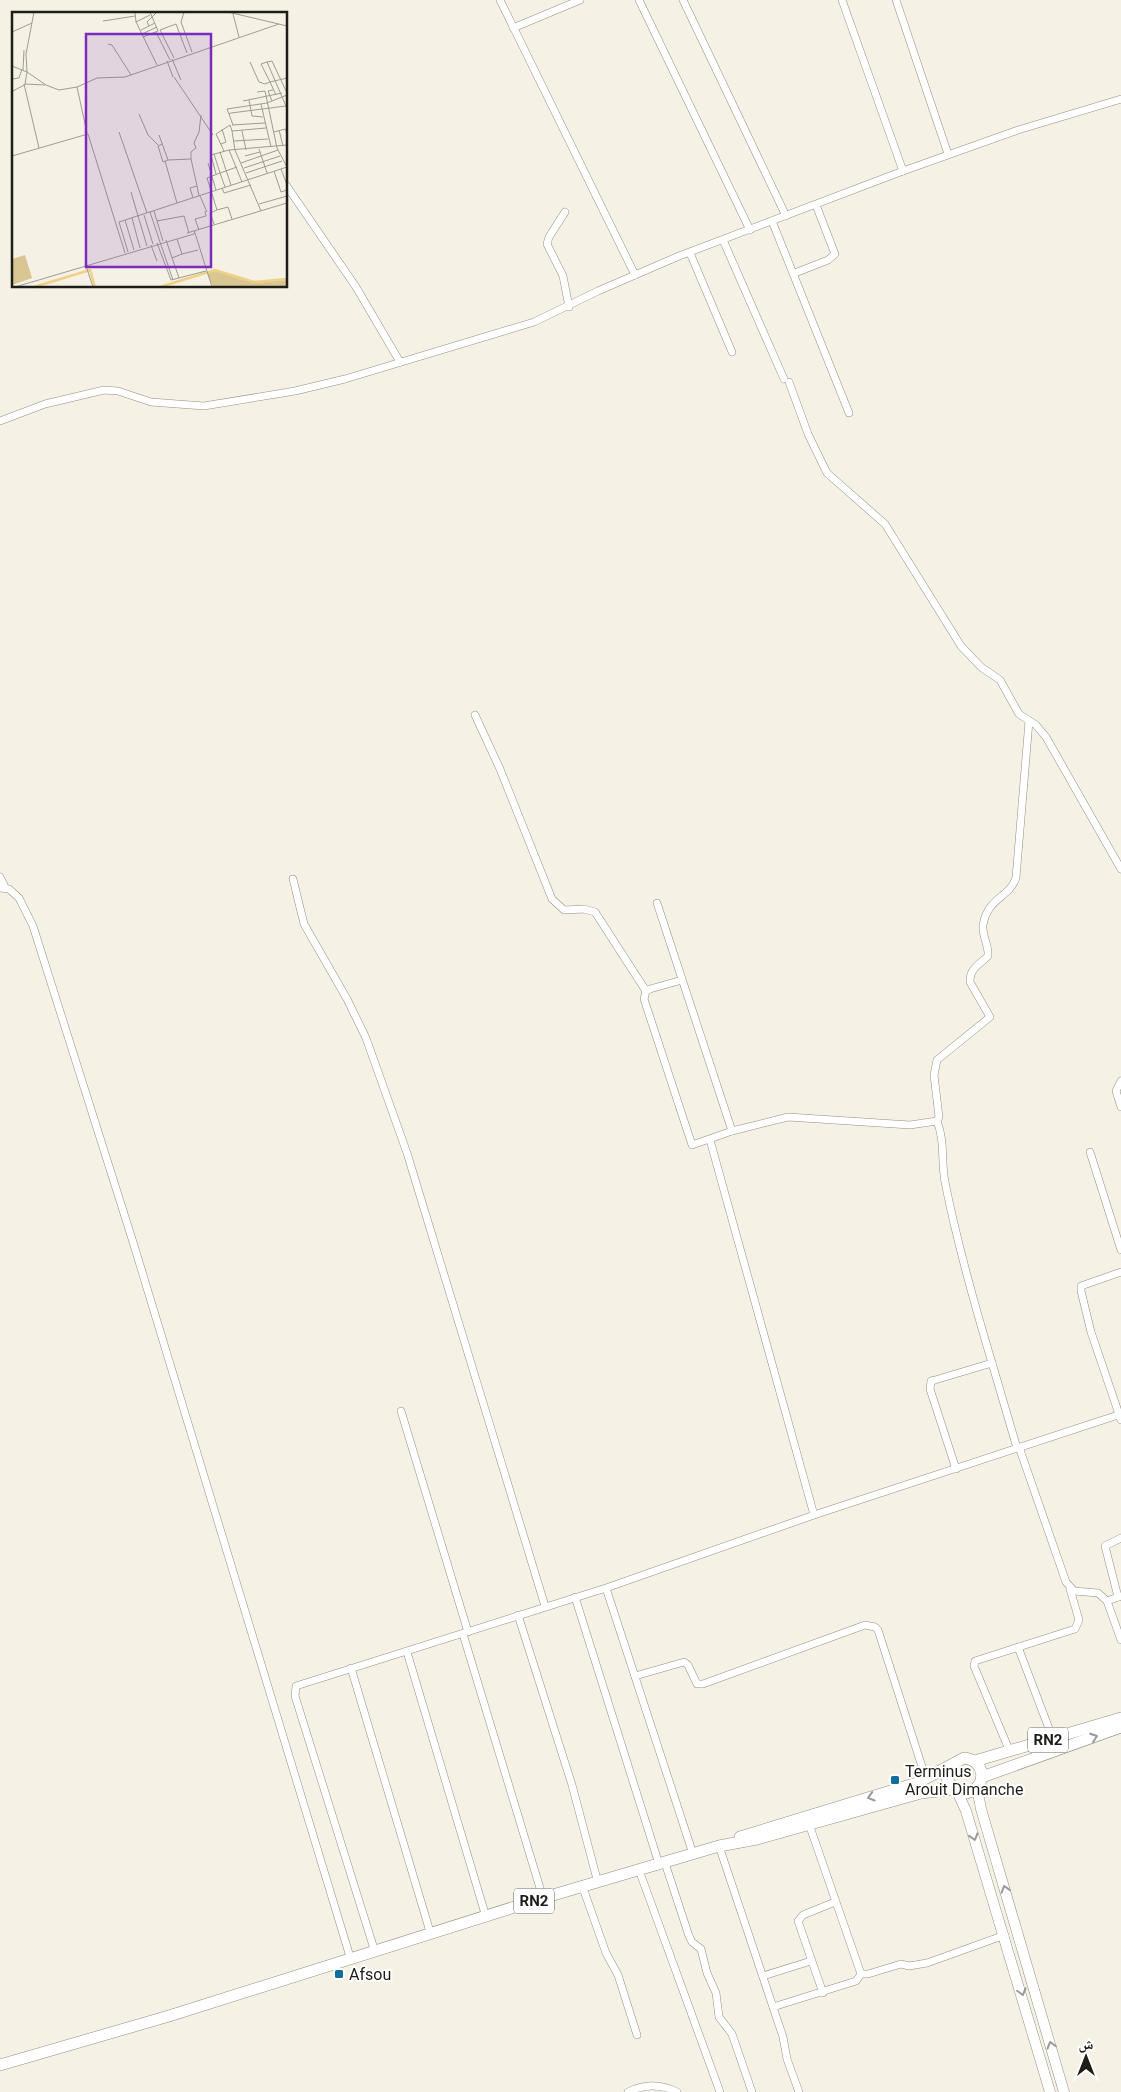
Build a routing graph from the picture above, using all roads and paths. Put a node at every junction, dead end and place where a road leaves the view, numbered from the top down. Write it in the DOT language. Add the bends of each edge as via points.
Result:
graph roads {
  1 [pos="501,0"];
  2 [pos="580,0"];
  3 [pos="639,0"];
  4 [pos="684,0"];
  5 [pos="842,0"];
  6 [pos="896,0"];
  7 [pos="513,28"];
  8 [pos="1121,99"];
  9 [pos="948,154"];
  10 [pos="903,171"];
  11 [pos="288,188"];
  12 [pos="816,205"];
  13 [pos="565,212"];
  14 [pos="786,216"];
  15 [pos="772,221"];
  16 [pos="750,230"];
  17 [pos="723,240"];
  18 [pos="690,252"];
  19 [pos="795,274"];
  20 [pos="635,275"];
  21 [pos="569,307"];
  22 [pos="732,352"];
  23 [pos="400,362"];
  24 [pos="849,413"];
  25 [pos="0,421"];
  26 [pos="475,714"];
  27 [pos="1029,720"];
  28 [pos="1121,869"];
  29 [pos="0,877"];
  30 [pos="293,879"];
  31 [pos="3,888"];
  32 [pos="657,903"];
  33 [pos="682,980"];
  34 [pos="646,991"];
  35 [pos="1121,1081"];
  36 [pos="1121,1108"];
  37 [pos="937,1122"];
  38 [pos="732,1131"];
  39 [pos="710,1140"];
  40 [pos="1090,1152"];
  41 [pos="1121,1250"];
  42 [pos="1121,1272"];
  43 [pos="992,1363"];
  44 [pos="400,1410"];
  45 [pos="1120,1416"];
  46 [pos="1018,1448"];
  47 [pos="956,1469"];
  48 [pos="814,1515"];
  49 [pos="1121,1538"];
  50 [pos="606,1588"];
  51 [pos="1070,1589"];
  52 [pos="574,1597"];
  53 [pos="1119,1597"];
  54 [pos="1107,1601"];
  55 [pos="545,1606"];
  56 [pos="518,1615"];
  57 [pos="465,1633"];
  58 [pos="1121,1640"];
  59 [pos="1018,1647"];
  60 [pos="407,1652"];
  61 [pos="351,1668"];
  62 [pos="635,1676"];
  63 [pos="1121,1718"];
  64 [pos="1121,1727"];
  65 [pos="1053,1739"];
  66 [pos="1010,1752"];
  67 [pos="975,1761"];
  68 [pos="949,1767"];
  69 [pos="926,1779"];
  70 [pos="981,1781"];
  71 [pos="956,1790"];
  72 [pos="809,1824"];
  73 [pos="719,1846"];
  74 [pos="693,1854"];
  75 [pos="662,1863"];
  76 [pos="639,1870"];
  77 [pos="598,1884"];
  78 [pos="582,1888"];
  79 [pos="543,1898"];
  80 [pos="835,1902"];
  81 [pos="486,1917"];
  82 [pos="430,1934"];
  83 [pos="1005,1935"];
  84 [pos="375,1952"];
  85 [pos="351,1960"];
  86 [pos="811,1961"];
  87 [pos="861,1974"];
  88 [pos="763,1976"];
  89 [pos="823,1993"];
  90 [pos="774,2007"];
  91 [pos="637,2035"];
  92 [pos="0,2065"];
  93 [pos="669,2090"];
  94 [pos="628,2092"];
  95 [pos="677,2092"];
  96 [pos="720,2092"];
  97 [pos="752,2092"];
  98 [pos="799,2092"];
  99 [pos="1050,2092"];
  100 [pos="1064,2092"];
  1 -- 7 [label="street"];
  2 -- 7 [label="street"];
  3 -- 16 [label="street"];
  4 -- 14 [label="street"];
  5 -- 10 [label="street"];
  6 -- 9 [label="street"];
  7 -- 20 [label="street"];
  8 -- 9 [label="street"];
  9 -- 10 [label="street"];
  10 -- 12 [label="street"];
  11 -- 23 [label="street" via="356,287"];
  12 -- 14 [label="street"];
  12 -- 19 [label="street" via="836,254"];
  13 -- 21 [label="street" via="547,244 562,276"];
  14 -- 15 [label="street"];
  15 -- 16 [label="street"];
  15 -- 19 [label="street"];
  16 -- 17 [label="street"];
  17 -- 18 [label="street"];
  17 -- 27 [label="street" via="827,473 885,524 961,646 981,667 1000,680 1016,711"];
  18 -- 20 [label="street"];
  18 -- 22 [label="street"];
  19 -- 24 [label="street"];
  20 -- 21 [label="street"];
  21 -- 23 [label="street" via="534,322"];
  23 -- 25 [label="street" via="303,389 204,406 151,402 104,390 45,404"];
  26 -- 34 [label="street" via="552,899 564,910 595,912"];
  27 -- 28 [label="street" via="1046,737"];
  27 -- 37 [label="street" via="1016,878 990,906 983,928 988,956 970,976 970,982 990,1017 937,1060 934,1071"];
  29 -- 31 [label="street"];
  30 -- 55 [label="street" via="304,924 366,1038 407,1153"];
  31 -- 85 [label="street" via="19,898 26,910 47,970"];
  32 -- 33 [label="street"];
  33 -- 34 [label="street"];
  33 -- 38 [label="street"];
  34 -- 39 [label="street" via="644,999 692,1145"];
  35 -- 36 [label="street" via="1116,1091"];
  37 -- 38 [label="street" via="910,1125 788,1118"];
  37 -- 43 [label="street" via="942,1136 945,1182 962,1260"];
  38 -- 39 [label="street"];
  39 -- 48 [label="street"];
  40 -- 41 [label="street"];
  42 -- 45 [label="street" via="1081,1286 1093,1340"];
  43 -- 46 [label="street"];
  43 -- 47 [label="street" via="930,1384"];
  44 -- 57 [label="street"];
  45 -- 46 [label="street"];
  46 -- 47 [label="street"];
  46 -- 51 [label="street"];
  47 -- 48 [label="street"];
  48 -- 50 [label="street"];
  49 -- 53 [label="street" via="1105,1546"];
  50 -- 52 [label="street"];
  50 -- 62 [label="street"];
  51 -- 54 [label="street" via="1098,1593"];
  51 -- 59 [label="street" via="1079,1620 1075,1629"];
  52 -- 55 [label="street"];
  52 -- 75 [label="street"];
  53 -- 54 [label="street"];
  54 -- 58 [label="street"];
  55 -- 56 [label="street"];
  56 -- 57 [label="street"];
  56 -- 77 [label="street" via="572,1785"];
  57 -- 60 [label="street"];
  57 -- 79 [label="street"];
  59 -- 65 [label="street"];
  59 -- 66 [label="street" via="976,1660 974,1666"];
  60 -- 61 [label="street"];
  60 -- 81 [label="street"];
  61 -- 82 [label="street"];
  61 -- 84 [label="street" via="296,1686 294,1690"];
  62 -- 69 [label="street" via="684,1662 697,1684 703,1684 865,1626 875,1627"];
  62 -- 74 [label="street"];
  63 -- 65 [label="main road, RN2"];
  70 -- 64 [label="main road, RN2, one-way"];
  65 -- 66 [label="main road, RN2"];
  66 -- 67 [label="main road, RN2"];
  67 -- 68 [label="main road, RN2" via="958,1759"];
  67 -- 70 [label="main road" via="979,1765"];
  68 -- 69 [label="main road, RN2"];
  68 -- 71 [label="main road" via="948,1779"];
  69 -- 73 [label="main road, RN2, one-way" via="755,1831"];
  70 -- 71 [label="main road, RN2" via="972,1791"];
  100 -- 70 [label="street, one-way" via="981,1809 978,1793"];
  71 -- 72 [label="main road, RN2" via="921,1793"];
  71 -- 83 [label="street, one-way" via="966,1811"];
  72 -- 73 [label="main road, RN2"];
  72 -- 80 [label="street"];
  73 -- 74 [label="main road, RN2"];
  73 -- 88 [label="street"];
  74 -- 75 [label="main road, RN2"];
  75 -- 76 [label="main road, RN2"];
  75 -- 97 [label="street" via="692,1942 701,1949 716,1993 719,2018 732,2034"];
  76 -- 77 [label="main road, RN2"];
  76 -- 96 [label="street"];
  77 -- 78 [label="main road, RN2"];
  78 -- 79 [label="main road, RN2"];
  78 -- 91 [label="street" via="606,1953 618,1975"];
  79 -- 81 [label="main road, RN2"];
  80 -- 86 [label="street" via="803,1915 798,1921"];
  80 -- 87 [label="street"];
  81 -- 82 [label="main road, RN2"];
  82 -- 84 [label="main road, RN2"];
  83 -- 87 [label="street" via="927,1963 901,1964"];
  83 -- 99 [label="street, one-way"];
  84 -- 85 [label="main road, RN2"];
  85 -- 92 [label="main road, RN2"];
  86 -- 88 [label="street"];
  86 -- 89 [label="street"];
  87 -- 89 [label="street" via="856,1981"];
  88 -- 90 [label="street"];
  89 -- 90 [label="street"];
  90 -- 98 [label="street"];
  93 -- 94 [label="street" via="642,2086"];
  93 -- 95 [label="street"];
}
